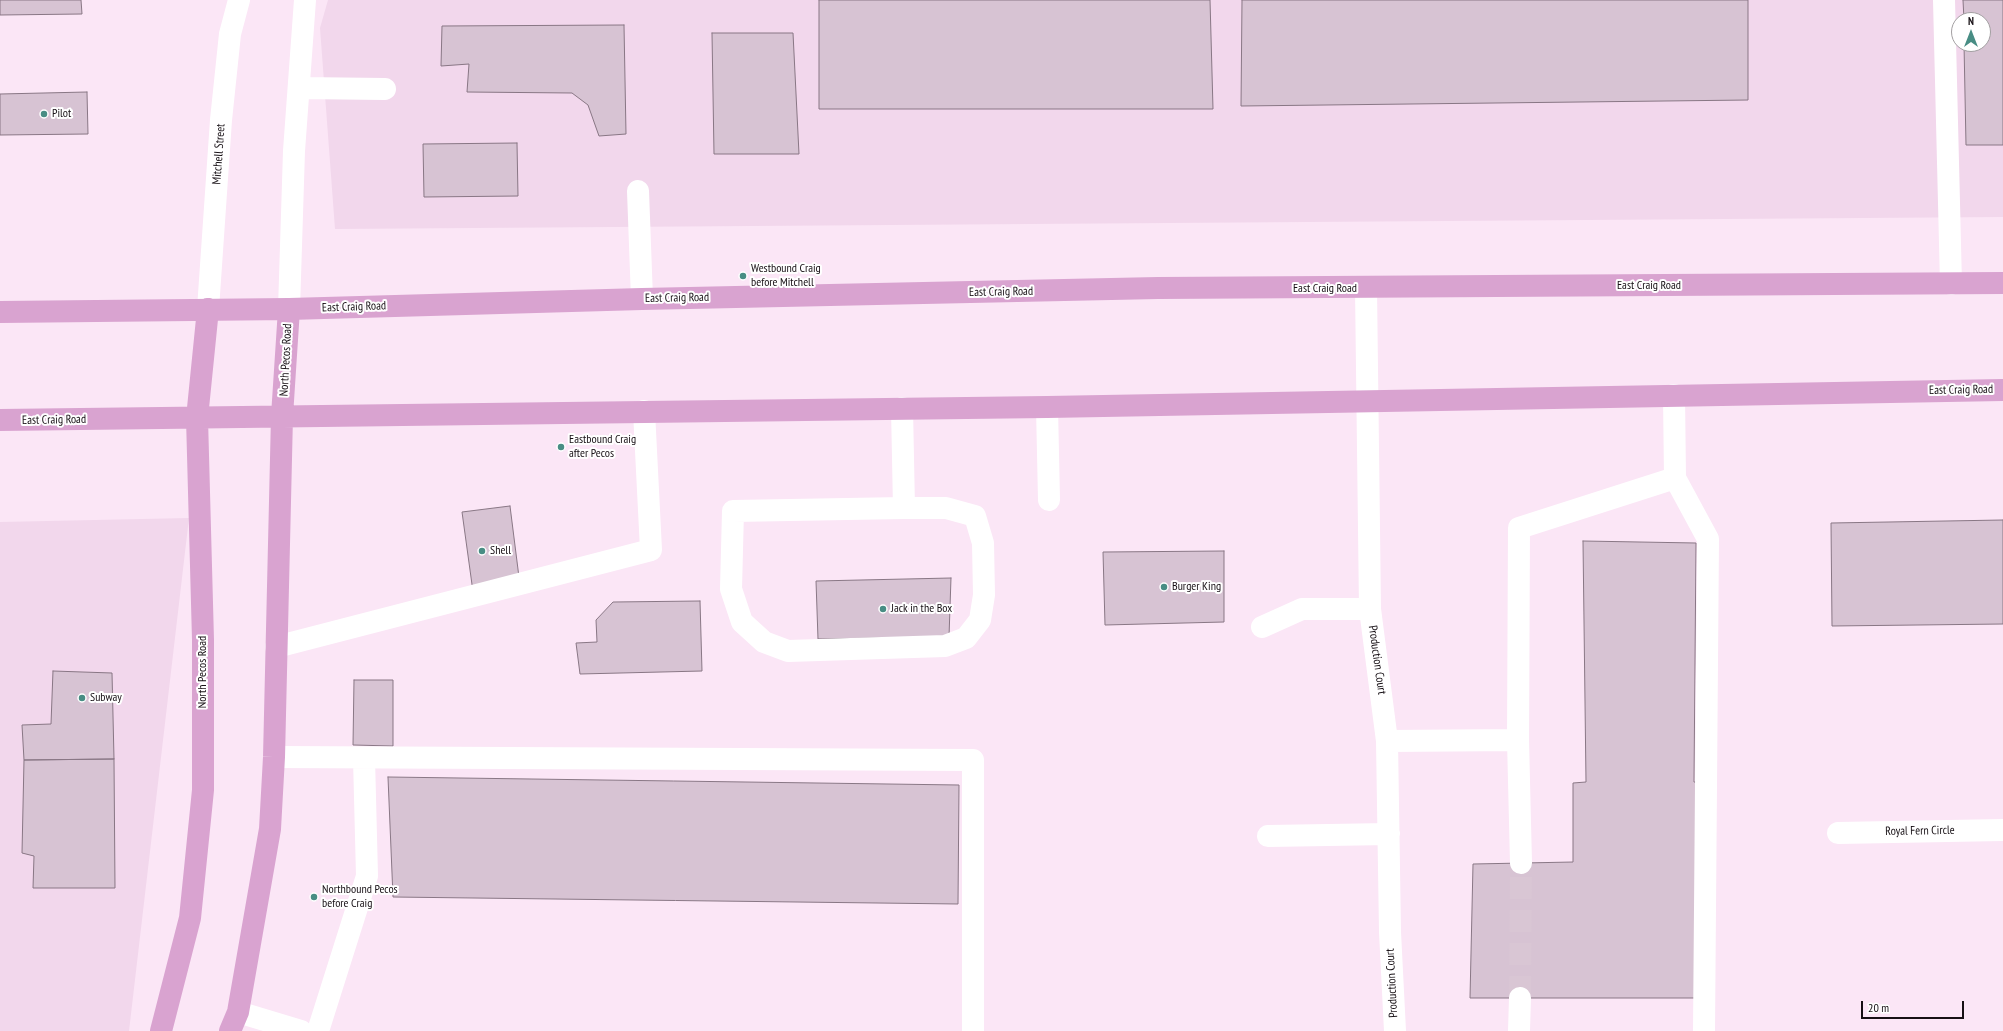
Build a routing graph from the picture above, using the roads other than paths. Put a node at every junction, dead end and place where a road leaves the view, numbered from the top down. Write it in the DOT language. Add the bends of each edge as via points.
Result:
graph roads {
  1 [pos="239,0"];
  2 [pos="305,0"];
  3 [pos="1944,0"];
  4 [pos="300,88"];
  5 [pos="385,89"];
  6 [pos="638,191"];
  7 [pos="1951,284"];
  8 [pos="2003,284"];
  9 [pos="1366,288"];
  10 [pos="642,299"];
  11 [pos="208,309"];
  12 [pos="289,309"];
  13 [pos="0,312"];
  14 [pos="2003,390"];
  15 [pos="1674,395"];
  16 [pos="1368,400"];
  17 [pos="1047,407"];
  18 [pos="902,408"];
  19 [pos="644,411"];
  20 [pos="282,416"];
  21 [pos="196,418"];
  22 [pos="0,420"];
  23 [pos="1674,478"];
  24 [pos="1049,500"];
  25 [pos="904,508"];
  26 [pos="1370,609"];
  27 [pos="1262,627"];
  28 [pos="276,647"];
  29 [pos="1518,740"];
  30 [pos="1387,741"];
  31 [pos="274,757"];
  32 [pos="364,758"];
  33 [pos="2003,830"];
  34 [pos="1838,833"];
  35 [pos="1389,834"];
  36 [pos="1268,836"];
  37 [pos="1521,863"];
  38 [pos="1520,998"];
  39 [pos="234,1022"];
  40 [pos="162,1031"];
  41 [pos="301,1031"];
  42 [pos="318,1031"];
  43 [pos="973,1031"];
  44 [pos="1395,1031"];
  45 [pos="1519,1031"];
  46 [pos="1704,1031"];
  1 -- 11 [label="street, Mitchell Street" via="230,34 222,112"];
  2 -- 4 [label="street"];
  3 -- 7 [label="street"];
  4 -- 5 [label="street"];
  4 -- 12 [label="street" via="294,151"];
  6 -- 10 [label="street"];
  7 -- 8 [label="main road, East Craig Road"];
  7 -- 9 [label="main road, East Craig Road"];
  9 -- 10 [label="main road, East Craig Road" via="1158,288"];
  9 -- 16 [label="street, Production Court"];
  10 -- 12 [label="main road, East Craig Road"];
  11 -- 12 [label="main road, East Craig Road"];
  11 -- 13 [label="main road, East Craig Road"];
  11 -- 21 [label="main road, North Pecos Road"];
  12 -- 20 [label="main road, North Pecos Road"];
  14 -- 15 [label="main road, East Craig Road"];
  15 -- 16 [label="main road, East Craig Road"];
  15 -- 23 [label="street"];
  16 -- 17 [label="main road, East Craig Road"];
  16 -- 26 [label="street, Production Court"];
  17 -- 18 [label="main road, East Craig Road"];
  17 -- 24 [label="street"];
  18 -- 19 [label="main road, East Craig Road"];
  18 -- 25 [label="street"];
  19 -- 20 [label="main road, East Craig Road"];
  19 -- 28 [label="street" via="651,550"];
  20 -- 21 [label="main road, East Craig Road"];
  20 -- 28 [label="main road, North Pecos Road"];
  21 -- 22 [label="main road, East Craig Road"];
  21 -- 40 [label="main road, North Pecos Road" via="204,640 204,790 190,918"];
  23 -- 29 [label="street" via="1519,528"];
  23 -- 46 [label="street" via="1708,539"];
  25 -- 25 [label="street" via="733,511 732,589 742,622 764,642 788,651 946,646 966,638 980,620 984,595 982,543 975,516 946,508"];
  26 -- 27 [label="street" via="1302,609"];
  26 -- 30 [label="street, Production Court"];
  28 -- 31 [label="main road, North Pecos Road"];
  29 -- 30 [label="street"];
  29 -- 37 [label="street"];
  30 -- 35 [label="street, Production Court"];
  31 -- 32 [label="street"];
  31 -- 39 [label="main road, North Pecos Road" via="270,829"];
  32 -- 42 [label="street" via="366,876"];
  32 -- 43 [label="street" via="973,760"];
  33 -- 34 [label="street, Royal Fern Circle"];
  35 -- 36 [label="street"];
  35 -- 44 [label="street, Production Court"];
  38 -- 45 [label="street"];
  39 -- 41 [label="street"];
}
